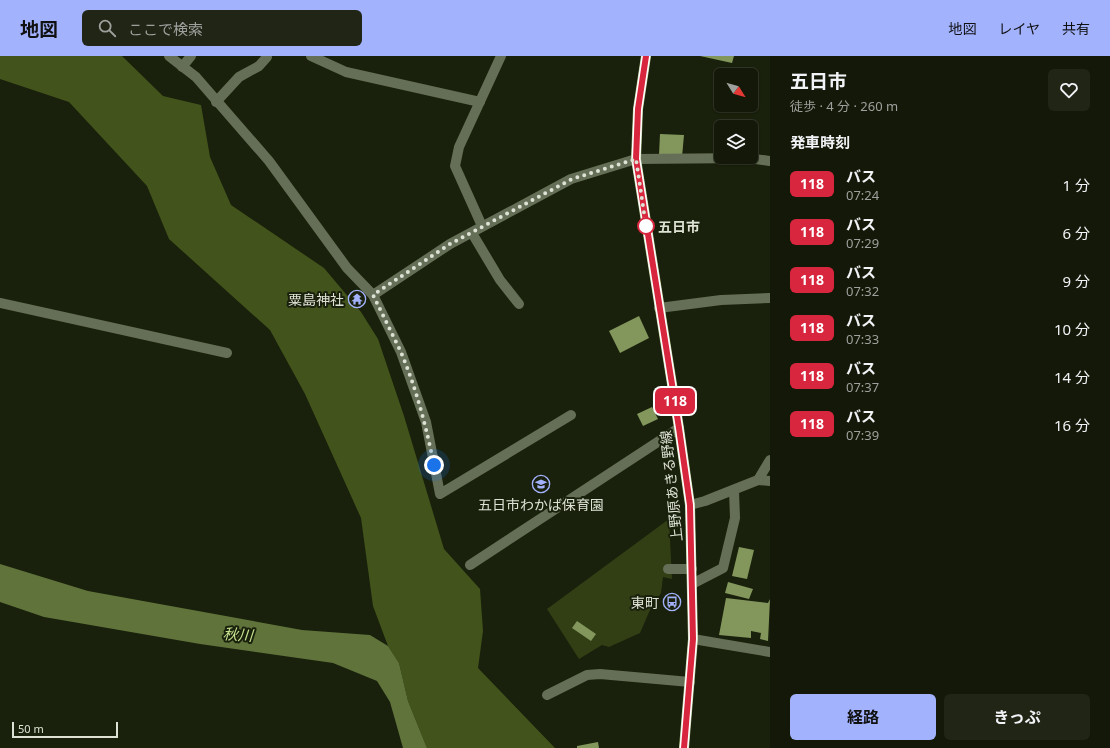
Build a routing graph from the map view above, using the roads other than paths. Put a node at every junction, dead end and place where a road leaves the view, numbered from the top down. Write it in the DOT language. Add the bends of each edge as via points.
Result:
graph roads {
  1 [pos="169,56"];
  2 [pos="191,56"];
  3 [pos="311,56"];
  4 [pos="501,56"];
  5 [pos="646,56"];
  6 [pos="267,57"];
  7 [pos="182,67"];
  8 [pos="216,102"];
  9 [pos="480,102"];
  10 [pos="636,159"];
  11 [pos="770,161"];
  12 [pos="482,226"];
  13 [pos="472,233"];
  14 [pos="373,295"];
  15 [pos="770,298"];
  16 [pos="0,303"];
  17 [pos="519,304"];
  18 [pos="660,308"];
  19 [pos="227,352"];
  20 [pos="571,415"];
  21 [pos="679,428"];
  22 [pos="770,460"];
  23 [pos="758,480"];
  24 [pos="770,481"];
  25 [pos="734,491"];
  26 [pos="690,505"];
  27 [pos="470,565"];
  28 [pos="668,569"];
  29 [pos="692,569"];
  30 [pos="692,584"];
  31 [pos="693,639"];
  32 [pos="770,652"];
  33 [pos="690,682"];
  34 [pos="547,695"];
  35 [pos="684,748"];
  1 -- 7 [label="street"];
  2 -- 7 [label="street"];
  3 -- 9 [label="street" via="346,72"];
  4 -- 9 [label="street"];
  5 -- 10 [label="main road, 上野原あきる野線" via="638,109"];
  6 -- 8 [label="street" via="259,66 239,77"];
  7 -- 8 [label="street" via="196,78"];
  8 -- 14 [label="street" via="269,161 347,268"];
  9 -- 12 [label="street" via="459,147 455,166"];
  10 -- 11 [label="street" via="748,158"];
  10 -- 12 [label="street" via="572,179"];
  10 -- 18 [label="main road, 上野原あきる野線"];
  12 -- 13 [label="street"];
  13 -- 14 [label="street" via="450,244"];
  13 -- 17 [label="street" via="500,280"];
  14 -- 20 [label="street" via="400,352 426,422 440,494"];
  15 -- 18 [label="street" via="721,300"];
  16 -- 19 [label="street"];
  18 -- 21 [label="main road, 上野原あきる野線"];
  21 -- 26 [label="main road, 上野原あきる野線"];
  21 -- 27 [label="street"];
  22 -- 23 [label="street"];
  23 -- 24 [label="street"];
  23 -- 25 [label="street"];
  25 -- 26 [label="street"];
  25 -- 30 [label="street" via="735,518 722,568"];
  26 -- 29 [label="main road, 上野原あきる野線"];
  28 -- 29 [label="street"];
  29 -- 30 [label="main road, 上野原あきる野線"];
  30 -- 31 [label="main road, 上野原あきる野線"];
  31 -- 32 [label="street"];
  31 -- 33 [label="main road, 上野原あきる野線"];
  33 -- 34 [label="street" via="586,675"];
  33 -- 35 [label="main road, 上野原あきる野線"];
}
